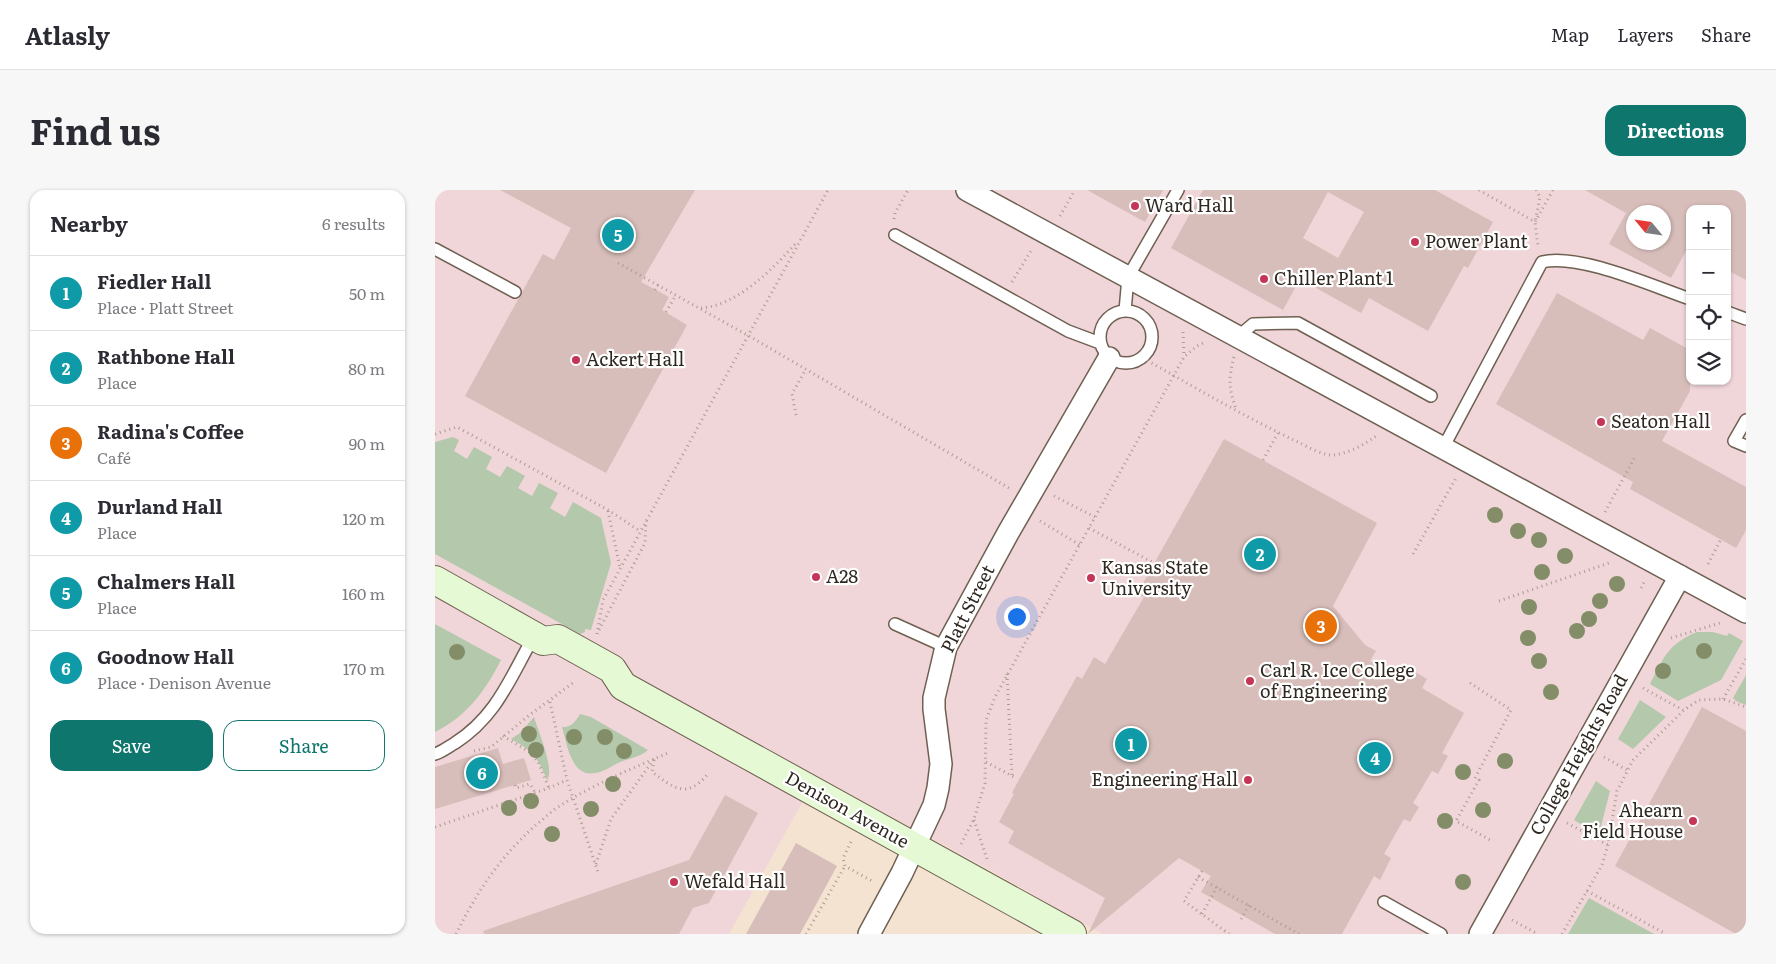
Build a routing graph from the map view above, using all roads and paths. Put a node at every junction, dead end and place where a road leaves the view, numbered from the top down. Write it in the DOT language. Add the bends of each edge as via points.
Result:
graph roads {
  1 [pos="828,190"];
  2 [pos="967,190"];
  3 [pos="1075,190"];
  4 [pos="1178,190"];
  5 [pos="1479,190"];
  6 [pos="1537,190"];
  7 [pos="1553,190"];
  8 [pos="1059,217"];
  9 [pos="1535,222"];
  10 [pos="895,235"];
  11 [pos="800,238"];
  12 [pos="435,249"];
  13 [pos="1539,254"];
  14 [pos="1028,256"];
  15 [pos="618,262"];
  16 [pos="1128,277"];
  17 [pos="658,285"];
  18 [pos="655,290"];
  19 [pos="515,292"];
  20 [pos="676,295"];
  21 [pos="1004,296"];
  22 [pos="1686,298"];
  23 [pos="699,308"];
  24 [pos="1125,310"];
  25 [pos="666,312"];
  26 [pos="1731,313"];
  27 [pos="1746,319"];
  28 [pos="749,336"];
  29 [pos="1239,336"];
  30 [pos="1104,351"];
  31 [pos="1184,357"];
  32 [pos="1143,358"];
  33 [pos="806,369"];
  34 [pos="1175,376"];
  35 [pos="1431,396"];
  36 [pos="1237,410"];
  37 [pos="796,415"];
  38 [pos="1391,419"];
  39 [pos="1746,420"];
  40 [pos="1278,433"];
  41 [pos="435,434"];
  42 [pos="1746,446"];
  43 [pos="1443,448"];
  44 [pos="1636,455"];
  45 [pos="1263,460"];
  46 [pos="1466,460"];
  47 [pos="1017,493"];
  48 [pos="1051,503"];
  49 [pos="608,510"];
  50 [pos="1043,516"];
  51 [pos="1095,517"];
  52 [pos="647,520"];
  53 [pos="1089,528"];
  54 [pos="1594,530"];
  55 [pos="641,531"];
  56 [pos="1721,539"];
  57 [pos="1080,545"];
  58 [pos="1638,553"];
  59 [pos="1413,554"];
  60 [pos="1155,563"];
  61 [pos="1708,564"];
  62 [pos="620,568"];
  63 [pos="1680,576"];
  64 [pos="435,580"];
  65 [pos="1499,601"];
  66 [pos="1746,612"];
  67 [pos="1725,621"];
  68 [pos="895,624"];
  69 [pos="597,633"];
  70 [pos="539,639"];
  71 [pos="1665,640"];
  72 [pos="596,641"];
  73 [pos="946,647"];
  74 [pos="1746,659"];
  75 [pos="1007,673"];
  76 [pos="574,682"];
  77 [pos="1470,683"];
  78 [pos="1640,686"];
  79 [pos="1723,699"];
  80 [pos="550,702"];
  81 [pos="1746,707"];
  82 [pos="1684,710"];
  83 [pos="503,736"];
  84 [pos="668,753"];
  85 [pos="435,754"];
  86 [pos="467,754"];
  87 [pos="1604,758"];
  88 [pos="654,759"];
  89 [pos="986,762"];
  90 [pos="1627,770"];
  91 [pos="707,775"];
  92 [pos="567,780"];
  93 [pos="515,784"];
  94 [pos="549,788"];
  95 [pos="535,792"];
  96 [pos="573,799"];
  97 [pos="974,819"];
  98 [pos="1567,823"];
  99 [pos="435,827"];
  100 [pos="1492,841"];
  101 [pos="851,842"];
  102 [pos="960,845"];
  103 [pos="1608,845"];
  104 [pos="915,846"];
  105 [pos="989,864"];
  106 [pos="596,865"];
  107 [pos="845,866"];
  108 [pos="1202,871"];
  109 [pos="598,872"];
  110 [pos="1198,877"];
  111 [pos="872,881"];
  112 [pos="1217,887"];
  113 [pos="1587,891"];
  114 [pos="1384,902"];
  115 [pos="1249,905"];
  116 [pos="1202,914"];
  117 [pos="1241,919"];
  118 [pos="1512,919"];
  119 [pos="456,934"];
  120 [pos="806,934"];
  121 [pos="869,934"];
  122 [pos="1072,934"];
  123 [pos="1229,934"];
  124 [pos="1299,934"];
  125 [pos="1441,934"];
  126 [pos="1480,934"];
  127 [pos="1538,934"];
  128 [pos="1562,934"];
  129 [pos="1666,934"];
  1 -- 11 [label="path"];
  2 -- 16 [label="street"];
  3 -- 8 [label="path"];
  4 -- 16 [label="lane"];
  5 -- 9 [label="path"];
  6 -- 9 [label="path" via="1540,197"];
  7 -- 9 [label="path"];
  9 -- 13 [label="path"];
  10 -- 21 [label="lane"];
  11 -- 23 [label="path" via="780,261 745,290 722,303"];
  11 -- 28 [label="path"];
  12 -- 19 [label="lane"];
  14 -- 21 [label="path"];
  15 -- 17 [label="path"];
  16 -- 24 [label="lane"];
  16 -- 29 [label="street"];
  17 -- 18 [label="path"];
  17 -- 20 [label="path"];
  20 -- 23 [label="path"];
  20 -- 25 [label="path"];
  21 -- 30 [label="lane"];
  22 -- 43 [label="lane" via="1594,266 1553,260 1541,262"];
  23 -- 28 [label="path"];
  24 -- 30 [label="lane" via="1113,313 1101,326 1099,334"];
  24 -- 32 [label="lane" via="1138,313 1150,326 1152,343"];
  26 -- 27 [label="lane"];
  28 -- 33 [label="path"];
  28 -- 52 [label="path"];
  29 -- 35 [label="lane" via="1253,324 1298,323"];
  29 -- 36 [label="path" via="1229,380"];
  29 -- 38 [label="street"];
  30 -- 32 [label="lane" via="1117,362 1126,364"];
  30 -- 73 [label="street, Platt Street"];
  31 -- 34 [label="path"];
  32 -- 34 [label="path"];
  33 -- 37 [label="path" via="792,394"];
  33 -- 47 [label="path"];
  34 -- 36 [label="path"];
  34 -- 51 [label="path"];
  36 -- 40 [label="path"];
  38 -- 40 [label="path" via="1382,432 1367,443 1333,456"];
  38 -- 43 [label="street"];
  39 -- 42 [label="lane" via="1734,441"];
  40 -- 45 [label="path"];
  41 -- 49 [label="path" via="457,427"];
  43 -- 46 [label="street"];
  44 -- 54 [label="path"];
  46 -- 54 [label="street"];
  46 -- 59 [label="path"];
  48 -- 51 [label="path" via="1054,496"];
  49 -- 55 [label="path"];
  49 -- 62 [label="path"];
  50 -- 57 [label="path" via="1040,522"];
  51 -- 53 [label="path"];
  52 -- 55 [label="path"];
  52 -- 69 [label="path" via="645,543"];
  53 -- 57 [label="path"];
  53 -- 60 [label="path"];
  54 -- 58 [label="street"];
  55 -- 62 [label="path"];
  56 -- 61 [label="path"];
  57 -- 75 [label="path"];
  58 -- 63 [label="street"];
  58 -- 65 [label="path"];
  62 -- 69 [label="path" via="603,600"];
  63 -- 66 [label="street"];
  63 -- 126 [label="street, College Heights Road"];
  64 -- 70 [label="street, Denison Avenue"];
  67 -- 71 [label="path"];
  68 -- 73 [label="lane"];
  69 -- 72 [label="path"];
  70 -- 85 [label="lane" via="491,712 467,735"];
  70 -- 104 [label="street, Denison Avenue" via="558,639 612,669 623,686"];
  73 -- 104 [label="street, Platt Street" via="934,698 941,764 938,788"];
  74 -- 79 [label="path"];
  75 -- 89 [label="path" via="987,720"];
  75 -- 89 [label="path" via="1014,777"];
  76 -- 80 [label="path"];
  77 -- 100 [label="path" via="1511,710 1456,821"];
  78 -- 82 [label="path"];
  79 -- 81 [label="path"];
  79 -- 82 [label="path" via="1699,700"];
  80 -- 83 [label="path"];
  80 -- 92 [label="path"];
  82 -- 90 [label="path" via="1648,744"];
  83 -- 86 [label="path" via="491,746"];
  83 -- 94 [label="path" via="531,754"];
  84 -- 88 [label="path"];
  87 -- 90 [label="path"];
  88 -- 91 [label="path" via="652,772 680,789 691,789"];
  88 -- 96 [label="path"];
  88 -- 106 [label="path" via="611,819"];
  89 -- 97 [label="path" via="985,783"];
  90 -- 103 [label="path" via="1617,791"];
  92 -- 94 [label="path"];
  92 -- 96 [label="path"];
  93 -- 95 [label="path" via="516,788 530,784"];
  94 -- 95 [label="path"];
  95 -- 99 [label="path"];
  96 -- 106 [label="path"];
  96 -- 119 [label="path" via="526,834 497,865 471,902"];
  97 -- 102 [label="path"];
  97 -- 105 [label="path"];
  98 -- 103 [label="path"];
  101 -- 107 [label="path" via="843,858"];
  103 -- 113 [label="path" via="1602,866"];
  104 -- 121 [label="street, Platt Street"];
  104 -- 122 [label="street, Denison Avenue"];
  106 -- 109 [label="path"];
  107 -- 111 [label="path"];
  107 -- 120 [label="path"];
  108 -- 110 [label="path"];
  110 -- 112 [label="path"];
  110 -- 116 [label="path" via="1184,900"];
  112 -- 115 [label="path"];
  112 -- 116 [label="path"];
  113 -- 128 [label="path"];
  113 -- 129 [label="path"];
  114 -- 125 [label="lane"];
  115 -- 117 [label="path"];
  115 -- 124 [label="path"];
  116 -- 123 [label="path"];
  118 -- 127 [label="path"];
}
